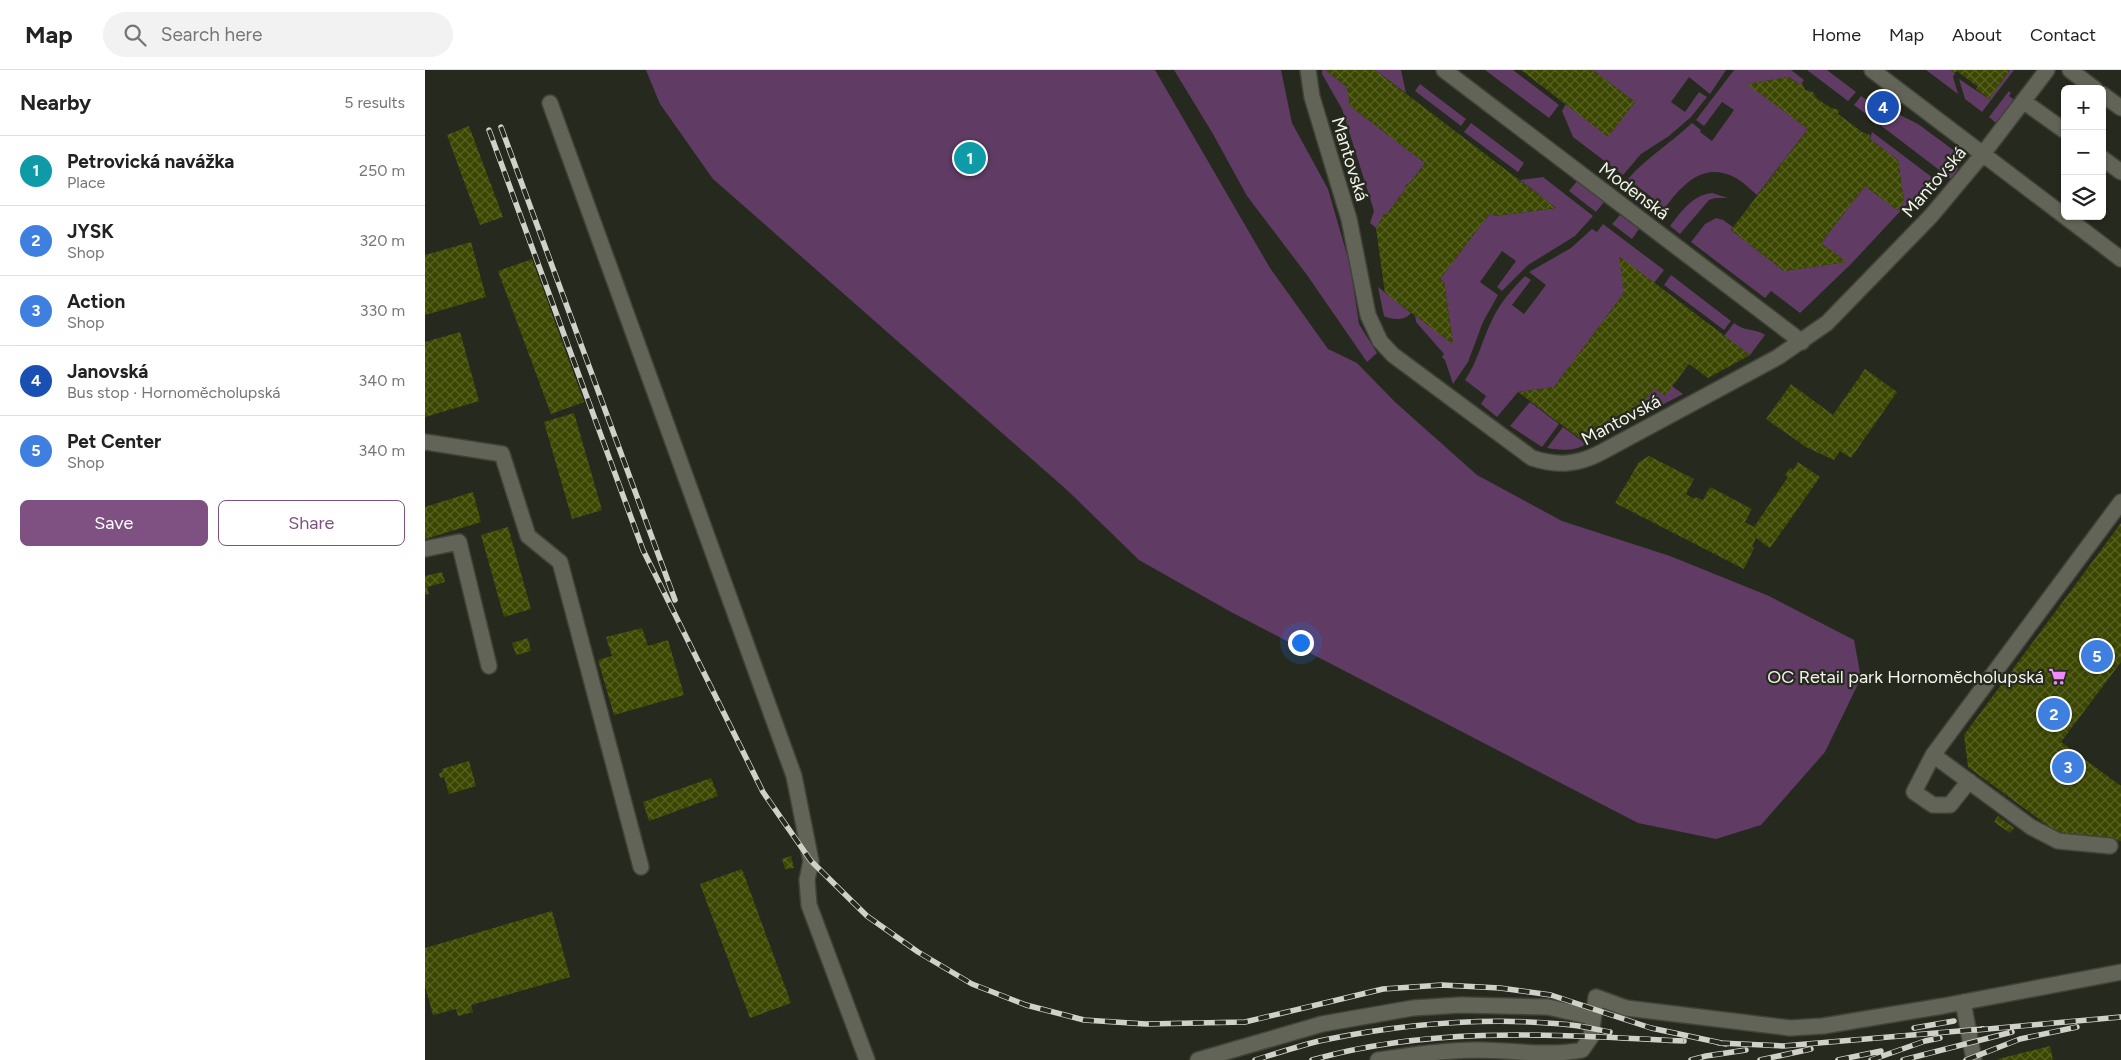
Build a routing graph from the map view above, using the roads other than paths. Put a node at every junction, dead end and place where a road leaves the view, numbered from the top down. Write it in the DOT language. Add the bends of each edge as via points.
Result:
graph roads {
  1 [pos="1308,70"];
  2 [pos="1444,70"];
  3 [pos="1872,70"];
  4 [pos="2047,70"];
  5 [pos="2070,70"];
  6 [pos="2090,85"];
  7 [pos="2106,97"];
  8 [pos="2023,101"];
  9 [pos="550,103"];
  10 [pos="2121,108"];
  11 [pos="2064,130"];
  12 [pos="1982,154"];
  13 [pos="2106,161"];
  14 [pos="2121,172"];
  15 [pos="2121,259"];
  16 [pos="1802,342"];
  17 [pos="425,442"];
  18 [pos="2121,502"];
  19 [pos="425,549"];
  20 [pos="489,666"];
  21 [pos="1933,755"];
  22 [pos="1969,781"];
  23 [pos="2110,846"];
  24 [pos="641,867"];
  25 [pos="2121,972"];
  26 [pos="1963,1002"];
  27 [pos="1592,1017"];
  28 [pos="1540,1057"];
  29 [pos="867,1060"];
  30 [pos="1197,1060"];
  31 [pos="1378,1060"];
  32 [pos="1974,1060"];
  1 -- 16 [label="street, Mantovská" via="1312,97 1349,219 1369,315 1380,341 1393,355 1532,458 1555,464 1588,459"];
  2 -- 16 [label="street, Modenská"];
  3 -- 12 [label="street"];
  4 -- 8 [label="street, Mantovská"];
  5 -- 6 [label="street"];
  7 -- 10 [label="street"];
  8 -- 11 [label="street"];
  8 -- 12 [label="street, Mantovská"];
  9 -- 29 [label="street" via="794,776 811,861 807,880 809,905"];
  12 -- 15 [label="street"];
  12 -- 16 [label="street, Mantovská" via="1931,216 1866,285"];
  13 -- 14 [label="street"];
  17 -- 24 [label="street" via="502,454 528,536 560,562"];
  18 -- 21 [label="street"];
  19 -- 20 [label="street" via="459,542"];
  21 -- 22 [label="street"];
  21 -- 22 [label="street" via="1914,792 1933,805 1950,806"];
  22 -- 23 [label="street" via="2031,827 2058,841"];
  25 -- 26 [label="street"];
  26 -- 27 [label="street" via="1823,1026 1790,1028 1626,1008 1596,997"];
  26 -- 32 [label="street"];
  27 -- 28 [label="street" via="1591,1037 1582,1050"];
  27 -- 30 [label="street" via="1548,1006 1413,1008 1322,1024"];
  28 -- 31 [label="street" via="1478,1050"];
}
